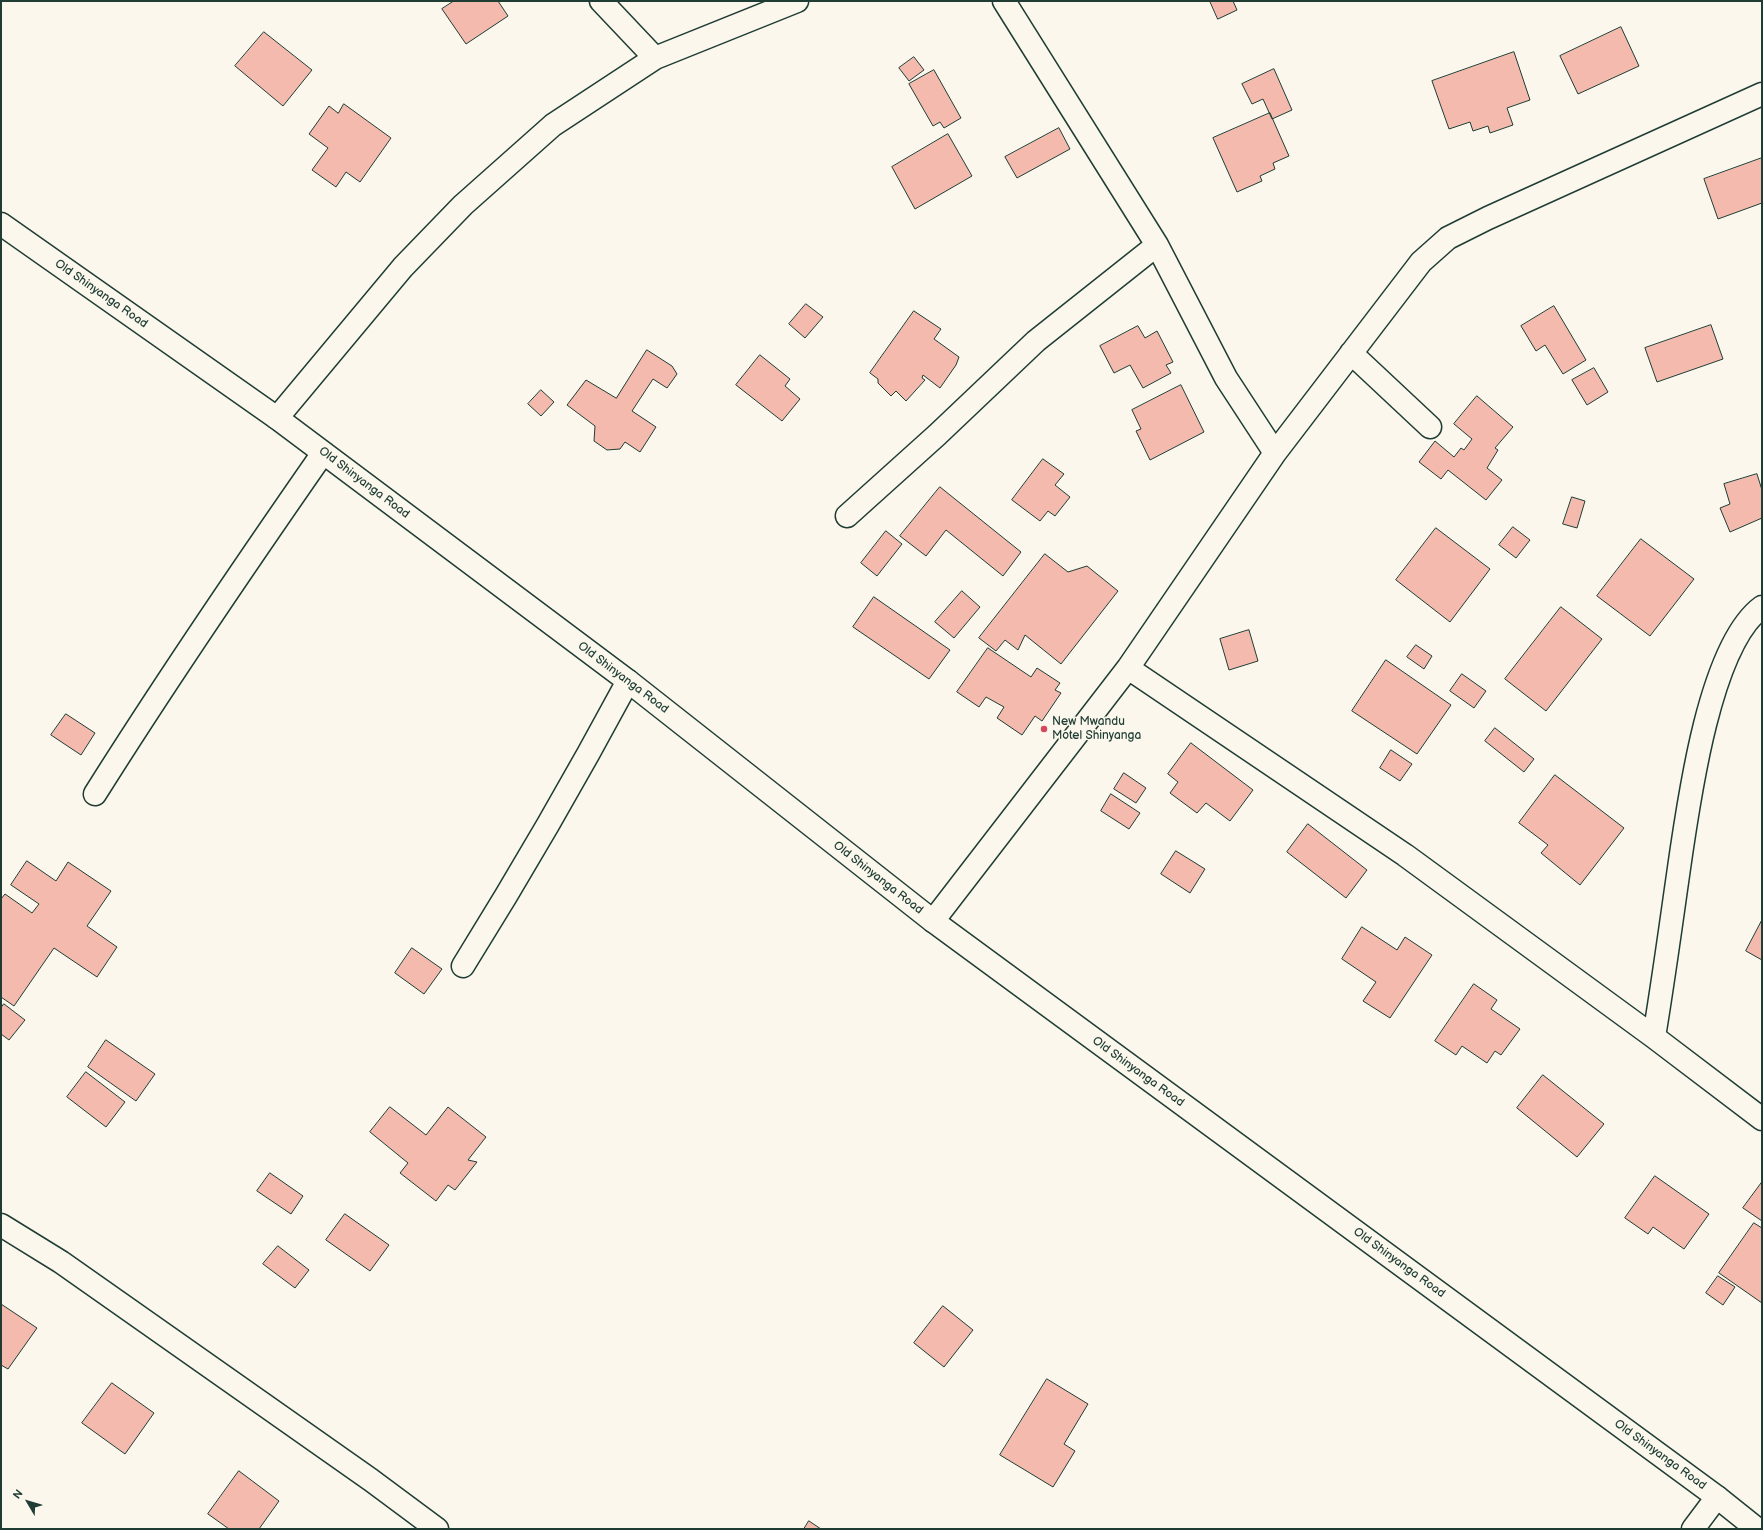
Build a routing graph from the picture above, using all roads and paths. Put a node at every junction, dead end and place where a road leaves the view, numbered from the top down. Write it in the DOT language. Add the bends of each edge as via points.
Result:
graph roads {
  1 [pos="601,1"];
  2 [pos="798,1"];
  3 [pos="1004,1"];
  4 [pos="655,58"];
  5 [pos="1762,94"];
  6 [pos="1,224"];
  7 [pos="1157,245"];
  8 [pos="1351,353"];
  9 [pos="277,418"];
  10 [pos="1430,427"];
  11 [pos="1275,452"];
  12 [pos="323,453"];
  13 [pos="847,516"];
  14 [pos="1762,607"];
  15 [pos="1128,668"];
  16 [pos="628,682"];
  17 [pos="95,794"];
  18 [pos="933,921"];
  19 [pos="463,966"];
  20 [pos="1654,1037"];
  21 [pos="1762,1119"];
  22 [pos="1,1225"];
  23 [pos="1717,1497"];
  24 [pos="437,1529"];
  25 [pos="1693,1529"];
  26 [pos="1757,1529"];
  1 -- 4 [label="street"];
  2 -- 4 [label="street"];
  3 -- 7 [label="street"];
  4 -- 9 [label="street" via="553,125 463,205 403,267"];
  5 -- 8 [label="street" via="1448,238 1421,262"];
  6 -- 9 [label="street, Old Shinyanga Road"];
  7 -- 11 [label="street" via="1226,378"];
  7 -- 13 [label="street" via="1036,341"];
  8 -- 10 [label="street"];
  8 -- 11 [label="street"];
  9 -- 12 [label="street, Old Shinyanga Road"];
  11 -- 15 [label="street"];
  12 -- 16 [label="street, Old Shinyanga Road"];
  12 -- 17 [label="street" via="208,620"];
  14 -- 20 [label="street" via="1747,621 1735,639 1721,672 1703,729 1687,814"];
  15 -- 18 [label="street"];
  15 -- 20 [label="street" via="1405,855"];
  16 -- 18 [label="street, Old Shinyanga Road"];
  16 -- 19 [label="street" via="518,878"];
  18 -- 23 [label="street, Old Shinyanga Road"];
  20 -- 21 [label="street"];
  22 -- 24 [label="street" via="61,1262"];
  23 -- 25 [label="street"];
  23 -- 26 [label="street, Old Shinyanga Road"];
}
